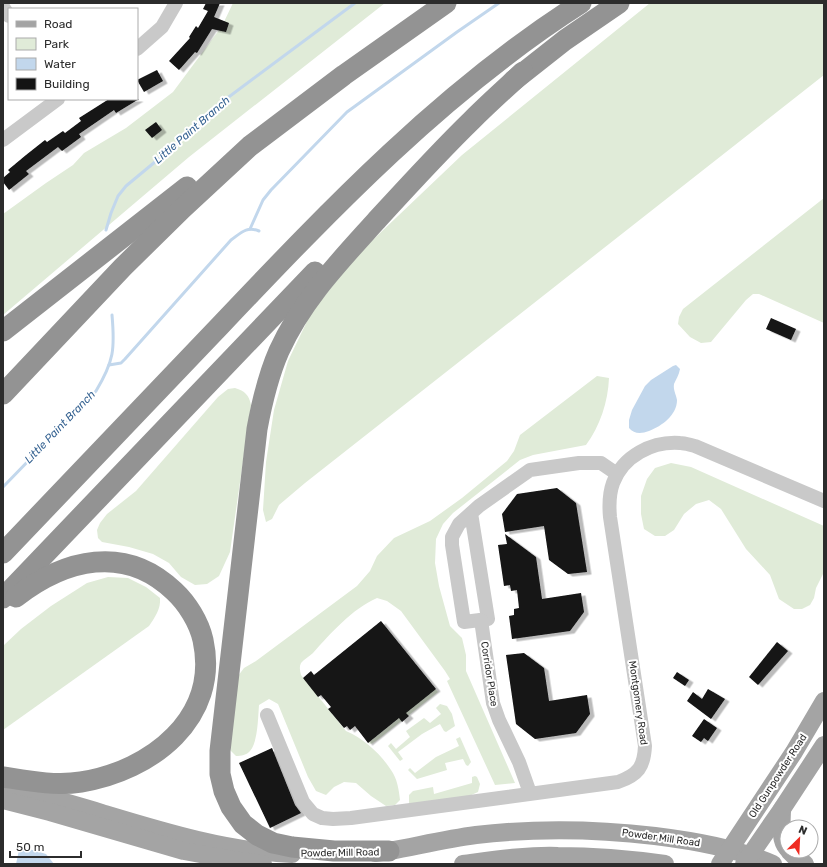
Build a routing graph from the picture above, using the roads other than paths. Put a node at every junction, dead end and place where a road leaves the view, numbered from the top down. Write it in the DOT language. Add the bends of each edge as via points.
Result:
graph roads {
  1 [pos="176,3"];
  2 [pos="446,3"];
  3 [pos="580,3"];
  4 [pos="619,3"];
  5 [pos="138,48"];
  6 [pos="523,72"];
  7 [pos="57,100"];
  8 [pos="3,140"];
  9 [pos="250,146"];
  10 [pos="3,331"];
  11 [pos="3,394"];
  12 [pos="617,474"];
  13 [pos="824,501"];
  14 [pos="471,513"];
  15 [pos="3,553"];
  16 [pos="3,598"];
  17 [pos="3,607"];
  18 [pos="481,620"];
  19 [pos="824,701"];
  20 [pos="267,715"];
  21 [pos="824,745"];
  22 [pos="3,777"];
  23 [pos="3,785"];
  24 [pos="530,794"];
  25 [pos="3,800"];
  26 [pos="782,809"];
  27 [pos="781,819"];
  28 [pos="730,849"];
  29 [pos="389,851"];
  30 [pos="747,860"];
  31 [pos="643,862"];
  32 [pos="263,864"];
  33 [pos="463,864"];
  34 [pos="665,864"];
  35 [pos="720,864"];
  36 [pos="773,864"];
  1 -- 5 [label="street" via="162,27"];
  2 -- 9 [label="highway"];
  3 -- 15 [label="highway" via="508,53 399,144 269,274"];
  4 -- 6 [label="highway"];
  6 -- 16 [label="highway" via="469,116 423,159"];
  6 -- 29 [label="highway" via="428,164 331,271 309,299 290,330 268,378 257,429 220,751 220,774 224,791 243,824 273,843 334,851"];
  7 -- 8 [label="street"];
  9 -- 10 [label="highway" via="226,154 176,197"];
  9 -- 11 [label="highway" via="123,267"];
  12 -- 13 [label="street, Montgomery Road" via="639,452 659,444 681,442"];
  12 -- 14 [label="street" via="601,463 579,463 530,470"];
  12 -- 24 [label="street, Montgomery Road" via="610,494 610,517 645,746 642,764 637,772 618,782"];
  14 -- 18 [label="street" via="488,619"];
  14 -- 18 [label="street" via="455,529 452,545 464,622"];
  17 -- 22 [label="highway" via="28,587 68,567 93,562 120,562 144,569 164,581 182,598 194,616 203,638 206,662 197,706 185,726 168,744 146,760 118,772 81,782 37,782"];
  18 -- 24 [label="street, Corridor Place" via="493,703"];
  19 -- 28 [label="main road, Old Gunpowder Road" via="794,752"];
  20 -- 24 [label="street, Montgomery Road" via="303,802 313,814 322,818 351,818"];
  21 -- 26 [label="main road, Old Gunpowder Road"];
  23 -- 29 [label="main road, Powder Mill Road" via="187,838 233,847 318,855"];
  25 -- 32 [label="main road" via="184,851"];
  26 -- 27 [label="main road"];
  26 -- 30 [label="main road, Old Gunpowder Road"];
  28 -- 29 [label="main road, Powder Mill Road" via="642,834 558,829 475,835"];
  28 -- 30 [label="main road, Powder Mill Road"];
  28 -- 35 [label="main road"];
  30 -- 36 [label="main road, Powder Mill Road"];
  31 -- 33 [label="main road" via="601,857 557,856"];
  31 -- 34 [label="main road"];
}
